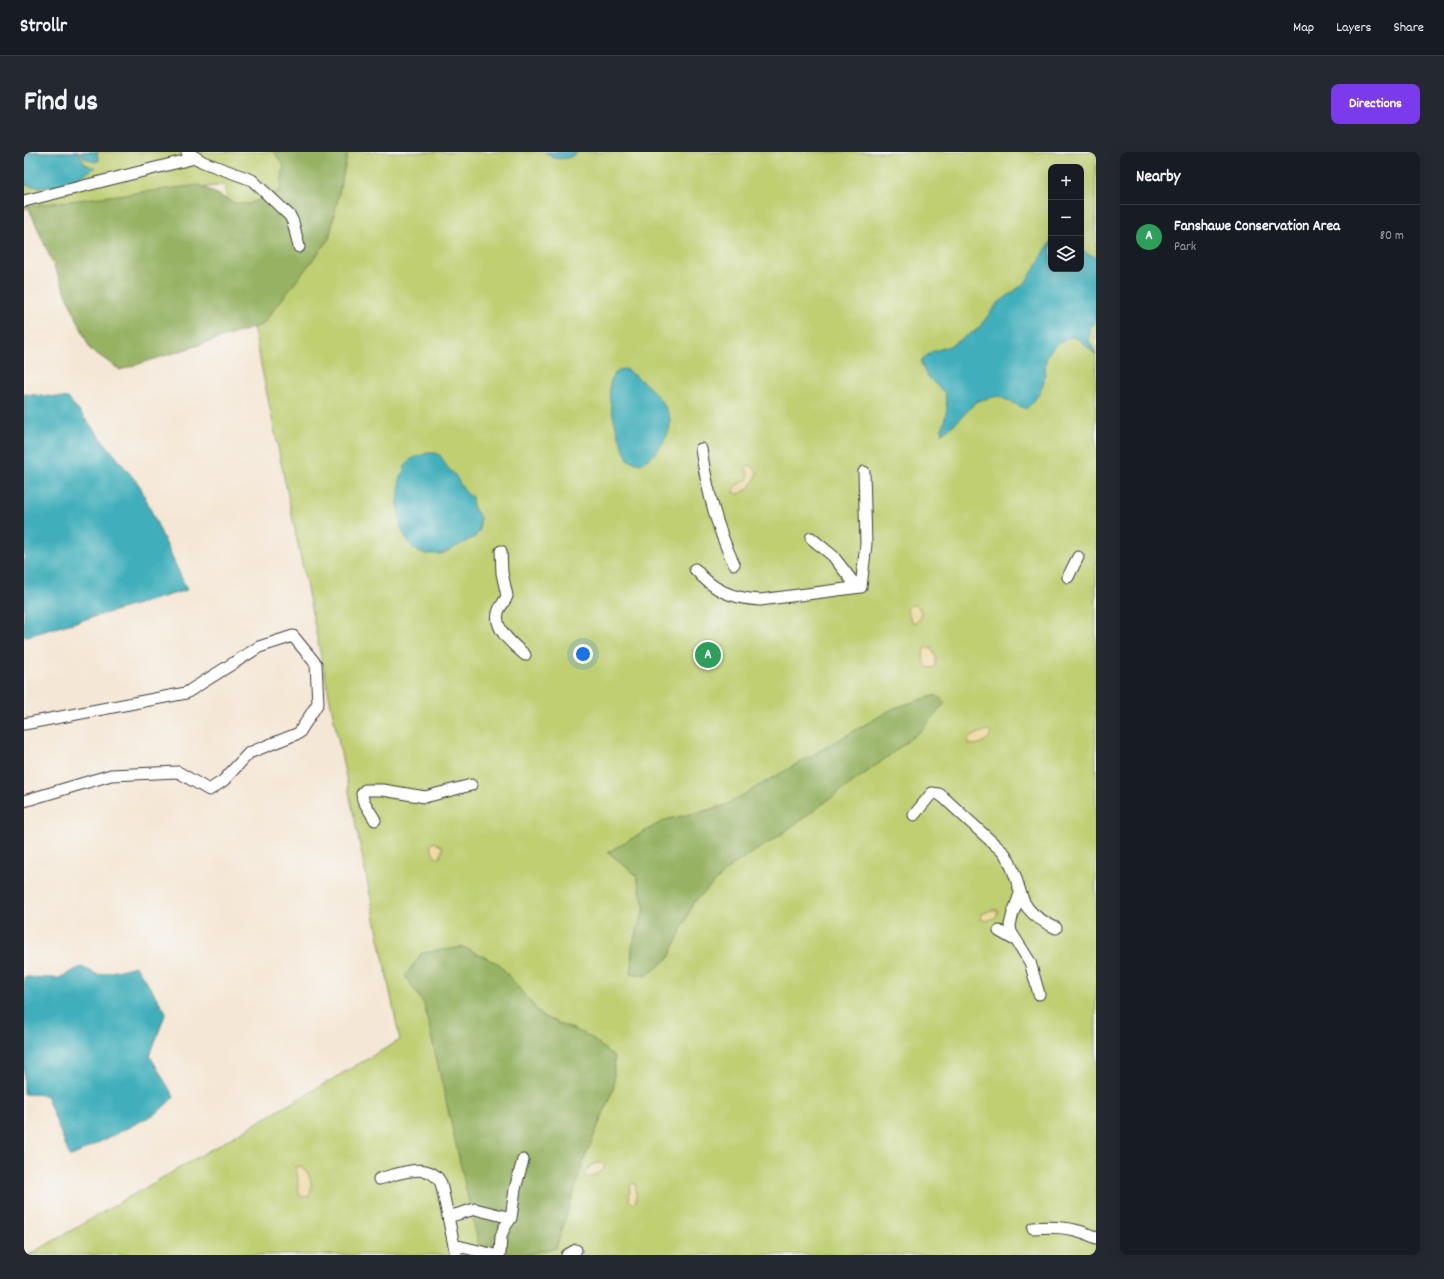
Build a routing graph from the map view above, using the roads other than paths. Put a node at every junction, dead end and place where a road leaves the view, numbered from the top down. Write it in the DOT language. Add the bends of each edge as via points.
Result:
graph roads {
  1 [pos="191,155"];
  2 [pos="24,201"];
  3 [pos="299,247"];
  4 [pos="701,449"];
  5 [pos="864,472"];
  6 [pos="811,538"];
  7 [pos="501,551"];
  8 [pos="1078,557"];
  9 [pos="734,564"];
  10 [pos="695,570"];
  11 [pos="1068,577"];
  12 [pos="861,587"];
  13 [pos="525,655"];
  14 [pos="24,724"];
  15 [pos="471,785"];
  16 [pos="24,801"];
  17 [pos="914,815"];
  18 [pos="375,820"];
  19 [pos="1011,864"];
  20 [pos="1024,878"];
  21 [pos="1020,894"];
  22 [pos="1056,928"];
  23 [pos="999,931"];
  24 [pos="1013,939"];
  25 [pos="1039,994"];
  26 [pos="523,1160"];
  27 [pos="379,1179"];
  28 [pos="448,1217"];
  29 [pos="511,1218"];
  30 [pos="1033,1228"];
  31 [pos="1096,1238"];
  32 [pos="455,1250"];
  33 [pos="495,1255"];
  34 [pos="498,1255"];
  1 -- 2 [label="lane"];
  1 -- 3 [label="lane" via="252,180 262,187 290,216"];
  4 -- 9 [label="lane" via="714,514"];
  5 -- 12 [label="lane" via="866,544"];
  6 -- 12 [label="lane" via="833,556 853,582"];
  7 -- 13 [label="lane" via="502,573 508,596 499,610 498,619 506,636"];
  8 -- 11 [label="lane"];
  10 -- 12 [label="lane" via="716,589 744,599 760,600"];
  14 -- 16 [label="lane" via="186,693 259,647 293,636 316,664 318,703 299,733 249,753 223,781 209,790 178,772 111,775"];
  15 -- 18 [label="lane" via="425,797 383,790 365,790 362,794 363,800"];
  17 -- 19 [label="lane" via="932,793 939,794 1005,854"];
  19 -- 20 [label="lane"];
  19 -- 21 [label="lane"];
  21 -- 22 [label="lane" via="1031,914"];
  21 -- 24 [label="lane" via="1010,925"];
  23 -- 24 [label="lane"];
  24 -- 25 [label="lane" via="1030,962"];
  26 -- 29 [label="lane"];
  27 -- 28 [label="lane" via="410,1171 429,1171 439,1179"];
  28 -- 29 [label="lane" via="475,1209"];
  28 -- 32 [label="lane"];
  29 -- 34 [label="lane" via="504,1228"];
  30 -- 31 [label="lane" via="1077,1230"];
  32 -- 33 [label="lane"];
}
